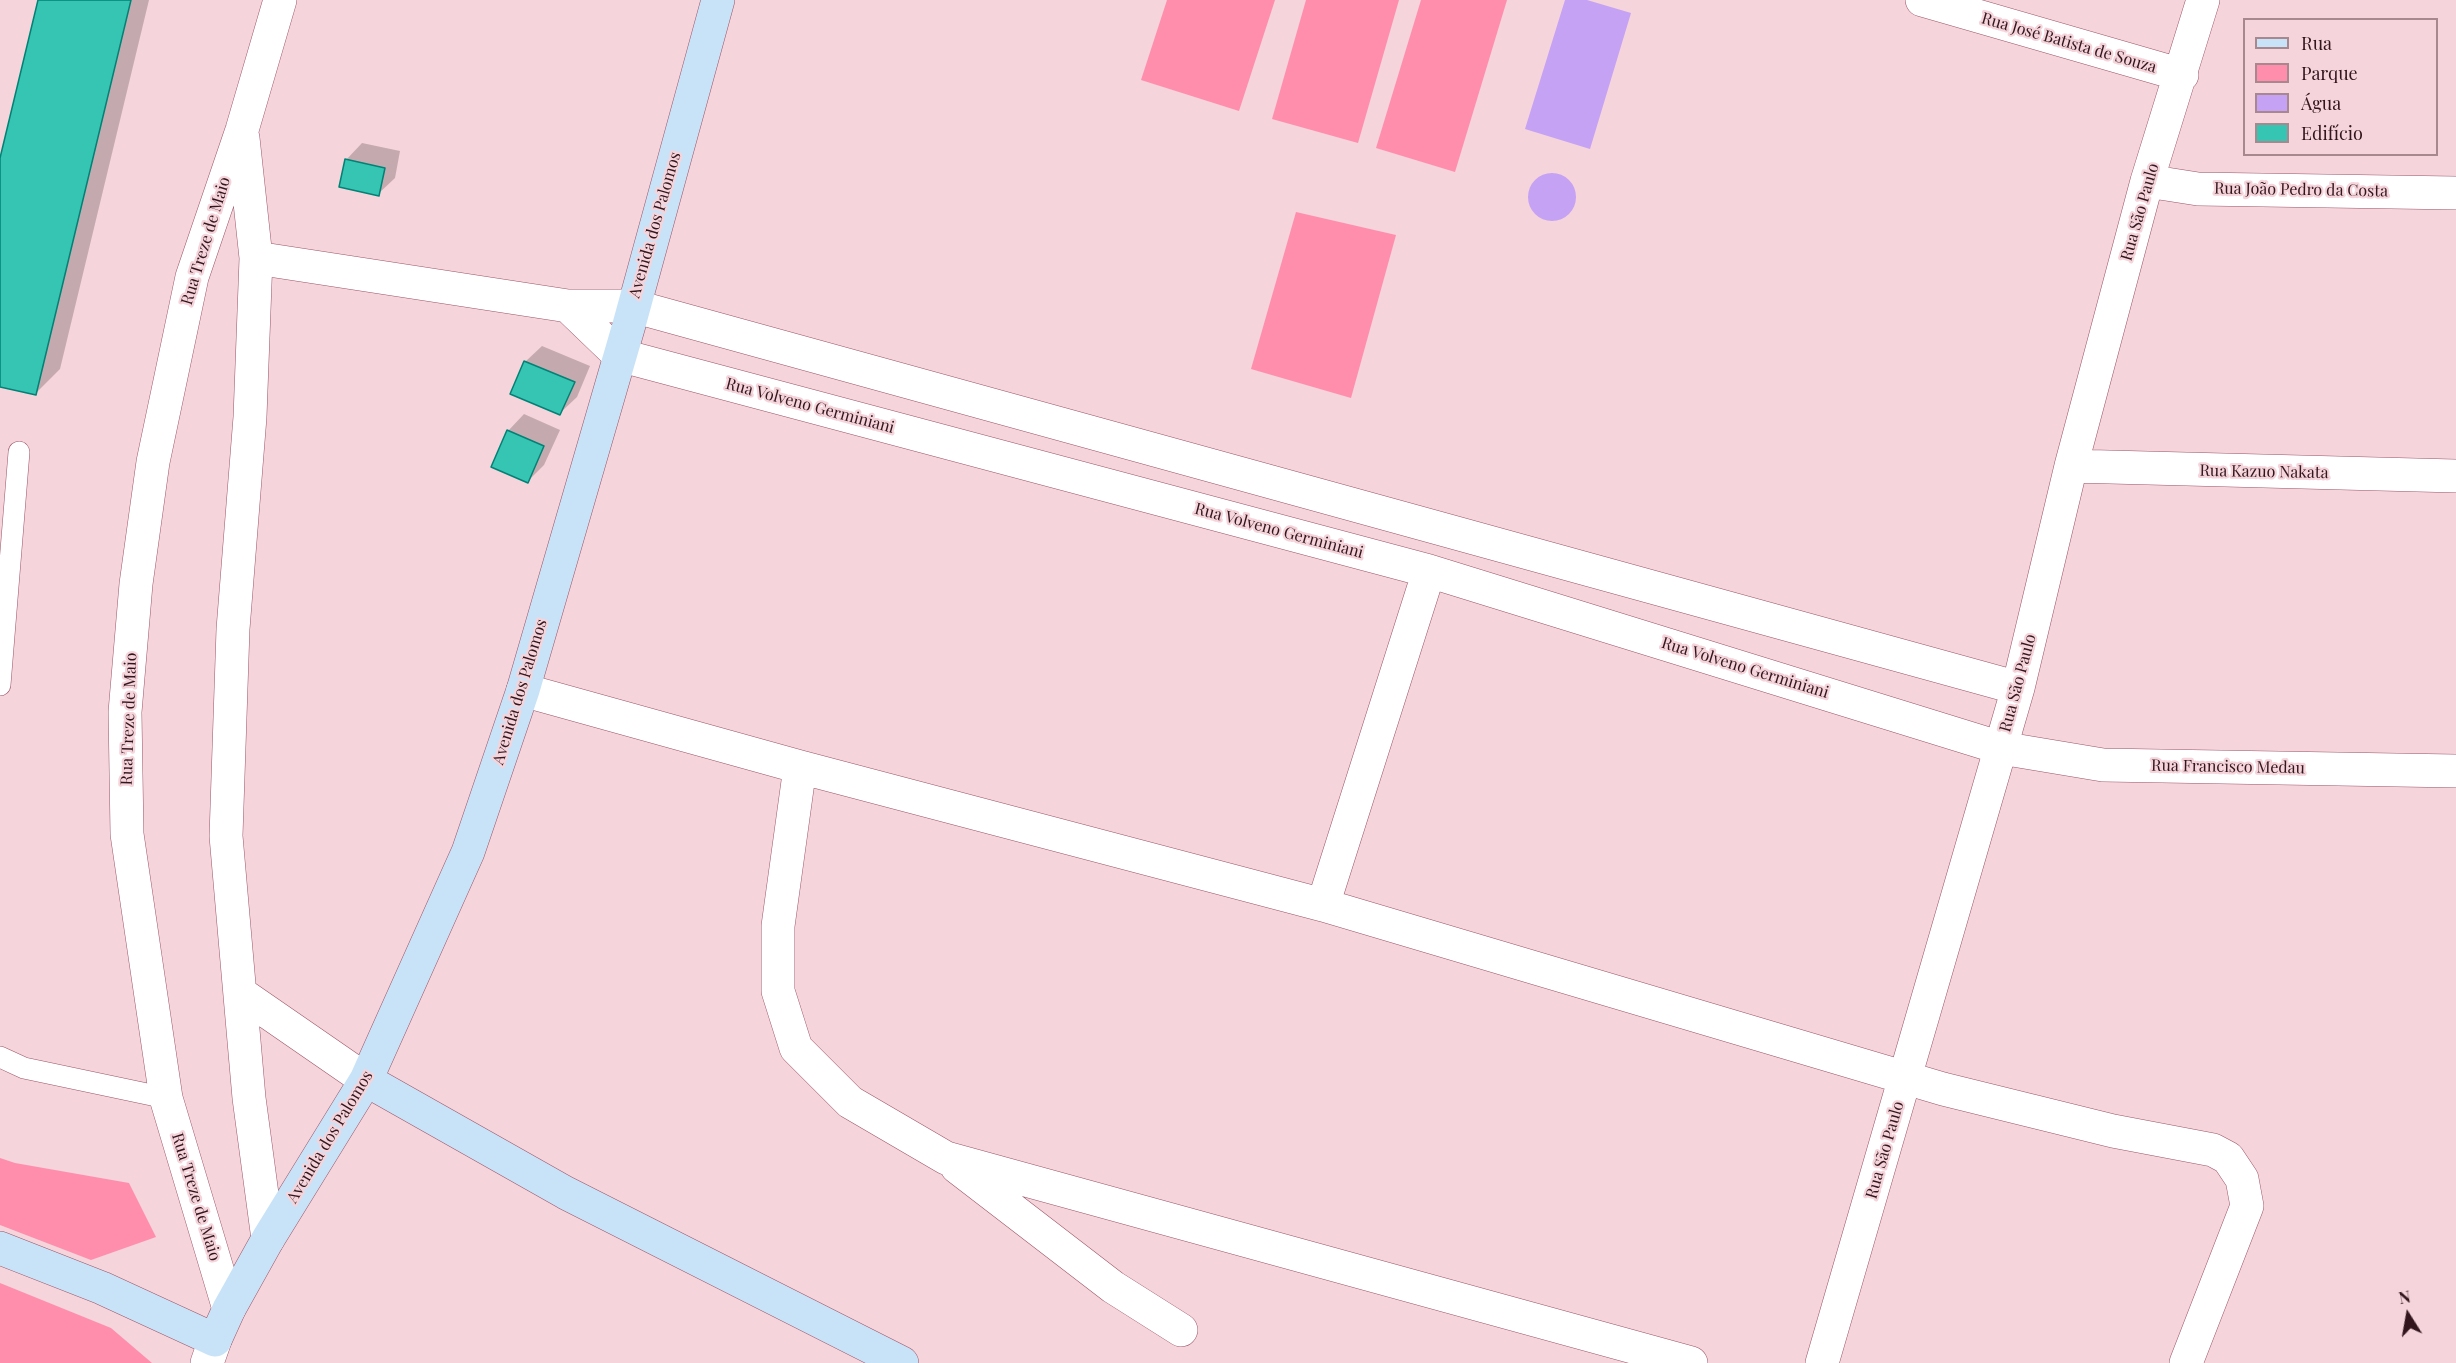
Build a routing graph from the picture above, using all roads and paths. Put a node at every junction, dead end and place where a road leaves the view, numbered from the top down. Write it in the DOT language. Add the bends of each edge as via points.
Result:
graph roads {
  1 [pos="280,0"];
  2 [pos="718,0"];
  3 [pos="1922,0"];
  4 [pos="2204,0"];
  5 [pos="2182,75"];
  6 [pos="242,130"];
  7 [pos="2147,181"];
  8 [pos="2456,193"];
  9 [pos="256,258"];
  10 [pos="568,306"];
  11 [pos="633,306"];
  12 [pos="619,355"];
  13 [pos="19,452"];
  14 [pos="2072,466"];
  15 [pos="2456,476"];
  16 [pos="1429,571"];
  17 [pos="0,685"];
  18 [pos="2018,688"];
  19 [pos="523,690"];
  20 [pos="2001,748"];
  21 [pos="800,767"];
  22 [pos="2456,771"];
  23 [pos="1323,905"];
  24 [pos="240,993"];
  25 [pos="0,1057"];
  26 [pos="1906,1077"];
  27 [pos="366,1080"];
  28 [pos="166,1098"];
  29 [pos="946,1158"];
  30 [pos="268,1239"];
  31 [pos="0,1248"];
  32 [pos="229,1309"];
  33 [pos="1181,1330"];
  34 [pos="211,1352"];
  35 [pos="902,1363"];
  36 [pos="1691,1363"];
  37 [pos="1822,1363"];
  38 [pos="2186,1363"];
  1 -- 6 [label="street, Rua Treze de Maio"];
  2 -- 11 [label="street, Avenida dos Palomos"];
  3 -- 5 [label="street, Rua José Batista de Souza"];
  4 -- 5 [label="street, Rua São Paulo"];
  5 -- 7 [label="street, Rua São Paulo"];
  6 -- 9 [label="street, Rua Treze de Maio"];
  6 -- 28 [label="street, Rua Treze de Maio" via="192,277 153,462 136,584 126,701 127,834"];
  7 -- 8 [label="street, Rua João Pedro da Costa" via="2198,189"];
  7 -- 14 [label="street, Rua São Paulo"];
  9 -- 10 [label="street"];
  9 -- 24 [label="street, Rua Treze de Maio" via="250,417 233,629 226,836"];
  10 -- 11 [label="street"];
  10 -- 12 [label="street, Rua Volveno Germiniani"];
  11 -- 12 [label="street, Avenida dos Palomos"];
  11 -- 18 [label="street"];
  12 -- 16 [label="street, Rua Volveno Germiniani"];
  12 -- 19 [label="street, Avenida dos Palomos"];
  13 -- 17 [label="lane"];
  14 -- 15 [label="street, Rua Kazuo Nakata"];
  14 -- 18 [label="street, Rua São Paulo"];
  16 -- 20 [label="street, Rua Volveno Germiniani"];
  16 -- 23 [label="street"];
  18 -- 20 [label="street, Rua São Paulo"];
  19 -- 21 [label="street"];
  19 -- 27 [label="street, Avenida dos Palomos" via="468,852"];
  20 -- 22 [label="street, Rua Francisco Medau" via="2103,765"];
  20 -- 26 [label="street, Rua São Paulo"];
  21 -- 23 [label="street"];
  21 -- 29 [label="street" via="778,937 778,991 796,1048 850,1102"];
  23 -- 26 [label="street"];
  24 -- 27 [label="street"];
  24 -- 30 [label="street, Rua Treze de Maio"];
  25 -- 28 [label="lane" via="24,1068"];
  26 -- 37 [label="street, Rua São Paulo"];
  26 -- 38 [label="street" via="2034,1113 2213,1150 2228,1158 2242,1179 2247,1206"];
  27 -- 30 [label="street, Avenida dos Palomos"];
  27 -- 35 [label="street" via="566,1193"];
  28 -- 32 [label="street, Rua Treze de Maio"];
  29 -- 33 [label="street" via="1113,1287"];
  29 -- 36 [label="street"];
  30 -- 32 [label="street, Avenida dos Palomos"];
  31 -- 34 [label="street" via="102,1288"];
  32 -- 34 [label="street, Avenida dos Palomos"];
}
